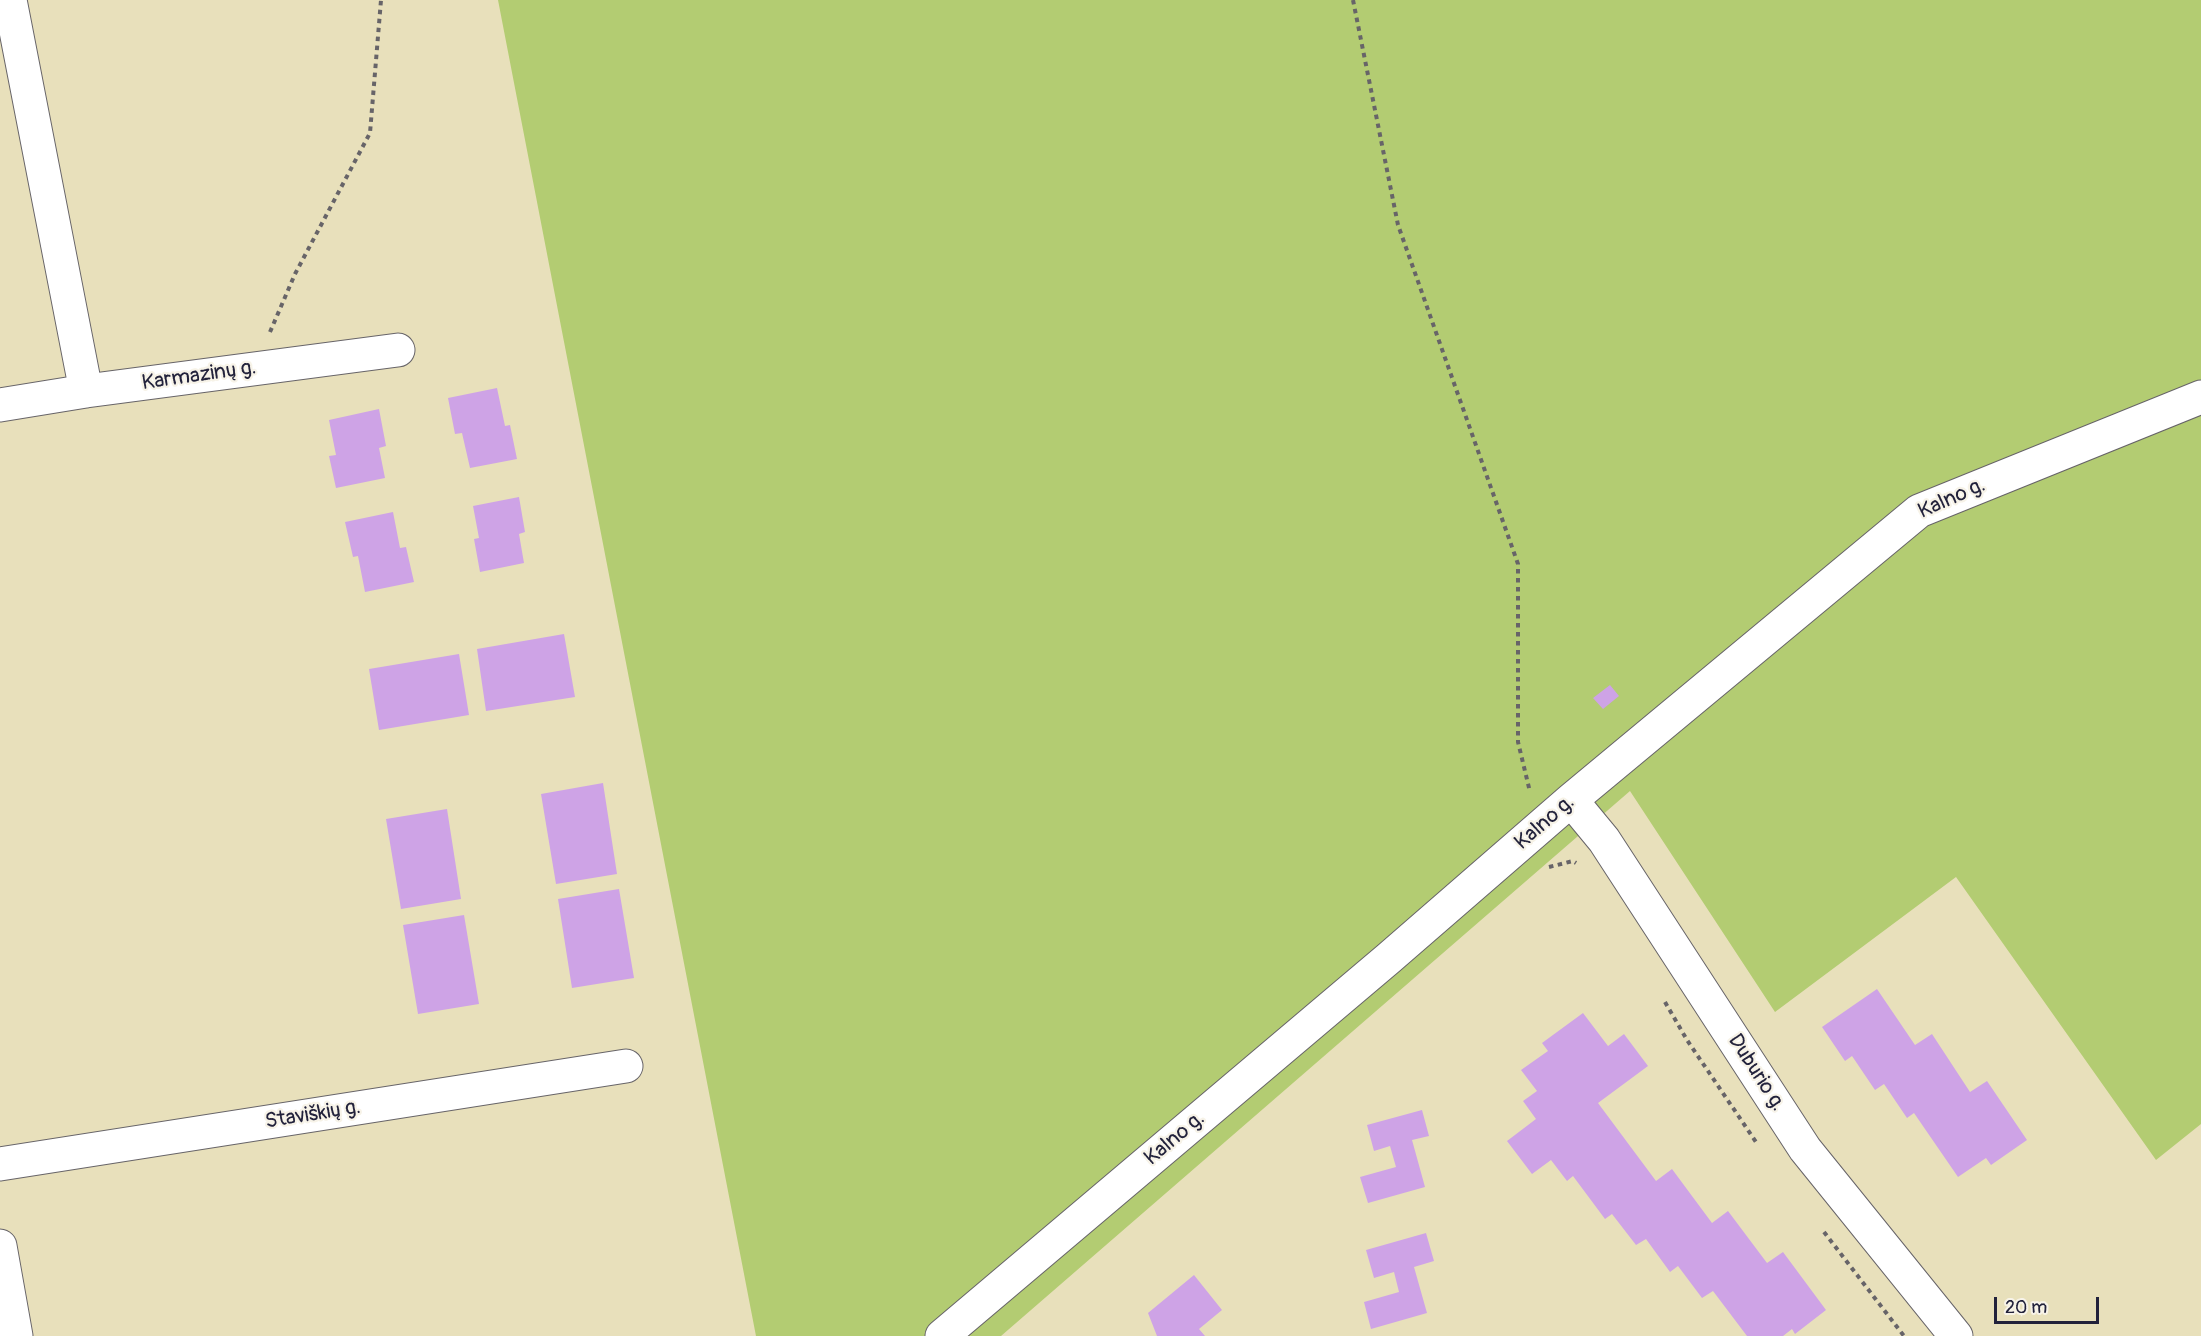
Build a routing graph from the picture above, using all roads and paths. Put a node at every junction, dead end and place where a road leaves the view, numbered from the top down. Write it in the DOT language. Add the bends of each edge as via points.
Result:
graph roads {
  1 [pos="10,0"];
  2 [pos="381,0"];
  3 [pos="1353,0"];
  4 [pos="398,350"];
  5 [pos="254,369"];
  6 [pos="87,391"];
  7 [pos="2201,397"];
  8 [pos="0,405"];
  9 [pos="1571,800"];
  10 [pos="1538,828"];
  11 [pos="626,1066"];
  12 [pos="0,1164"];
  13 [pos="1,1259"];
  14 [pos="16,1336"];
  15 [pos="942,1336"];
  16 [pos="1956,1336"];
  1 -- 6 [label="street"];
  2 -- 5 [label="path" via="370,133 295,274"];
  3 -- 10 [label="path" via="1398,225 1518,564 1518,742"];
  4 -- 5 [label="street, Karmazinų g."];
  5 -- 6 [label="street, Karmazinų g."];
  6 -- 8 [label="street, Karmazinų g."];
  7 -- 9 [label="street, Kalno g." via="1919,511"];
  9 -- 10 [label="street, Kalno g."];
  9 -- 16 [label="street, Duburio g." via="1604,840 1805,1149"];
  10 -- 15 [label="street, Kalno g."];
  11 -- 12 [label="street, Staviškių g."];
  13 -- 14 [label="street"];
}
